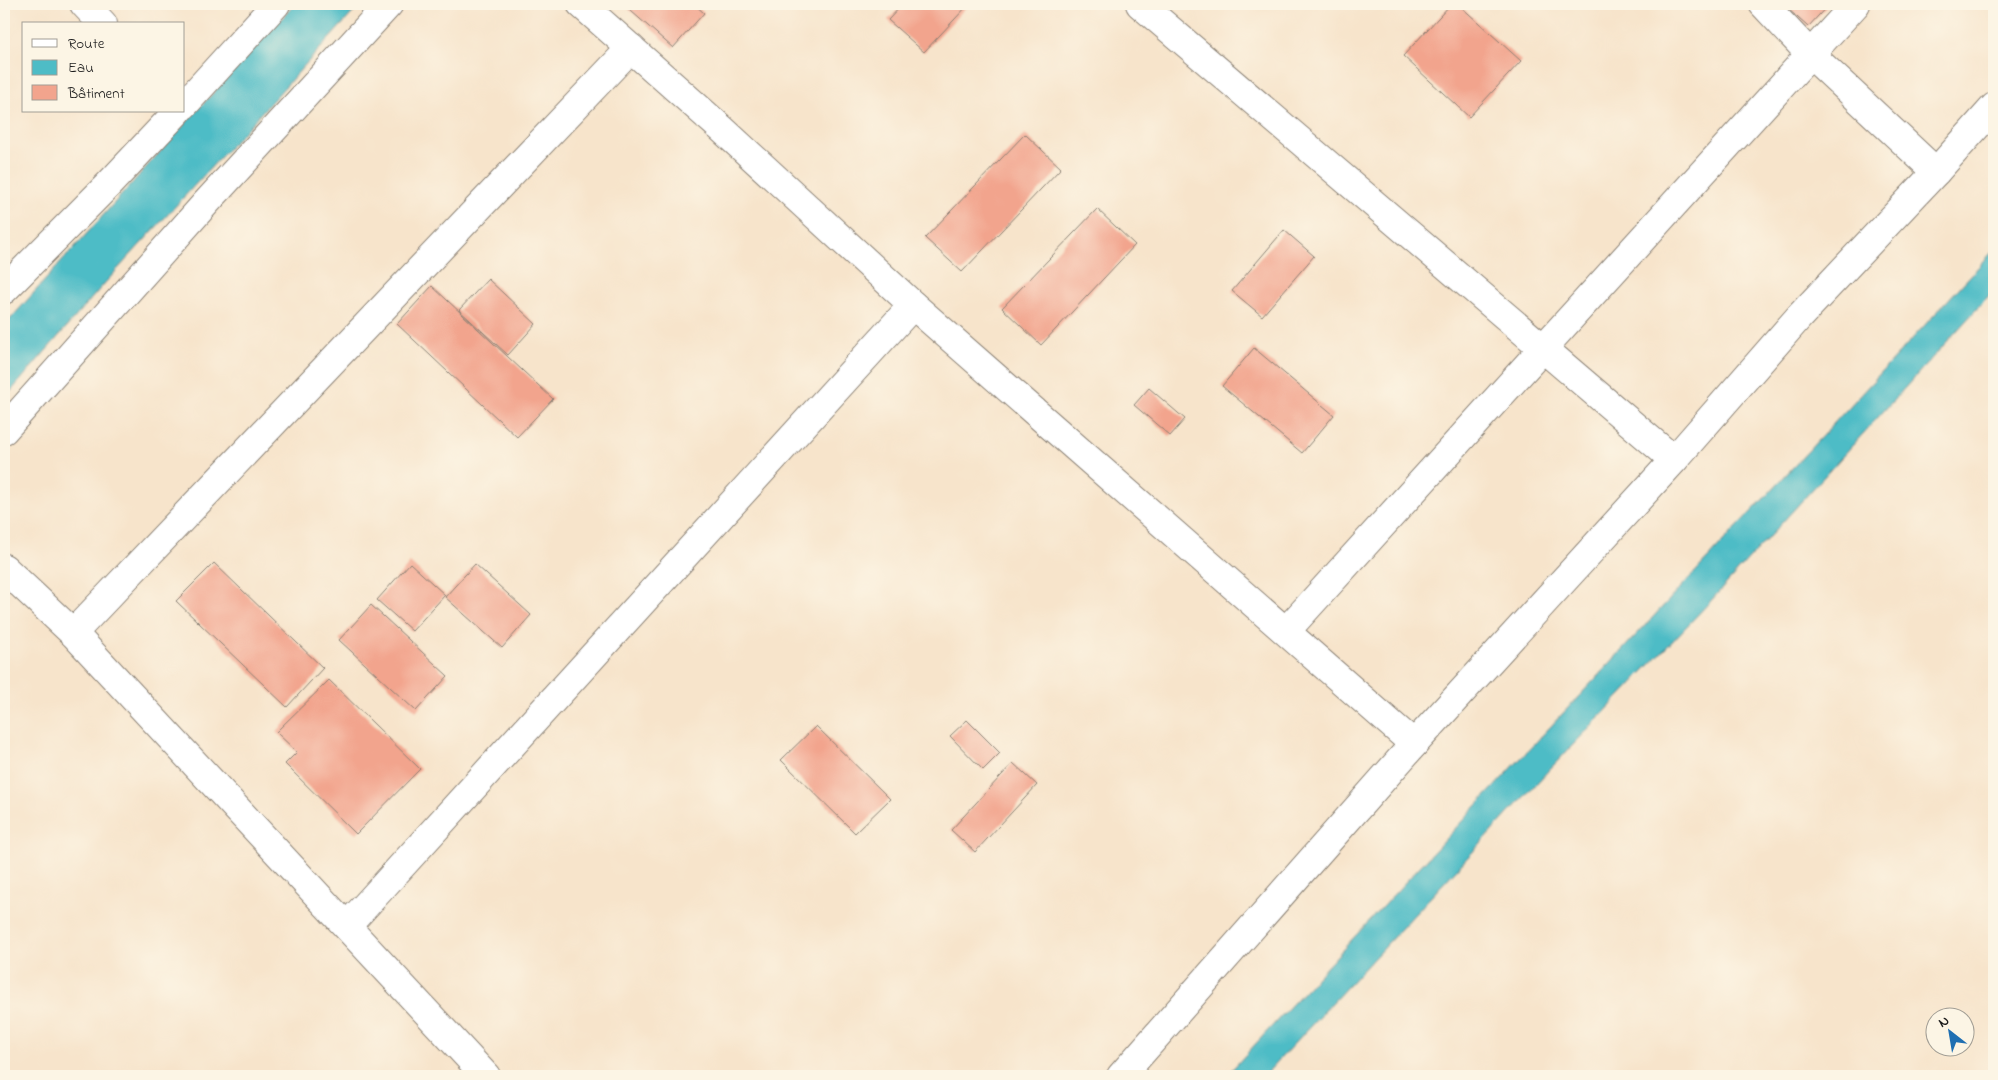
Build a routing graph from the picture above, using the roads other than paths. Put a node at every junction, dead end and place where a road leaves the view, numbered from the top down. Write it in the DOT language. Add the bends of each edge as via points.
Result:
graph roads {
  1 [pos="84,4"];
  2 [pos="276,4"];
  3 [pos="389,4"];
  4 [pos="581,4"];
  5 [pos="1140,4"];
  6 [pos="1763,4"];
  7 [pos="1856,4"];
  8 [pos="101,22"];
  9 [pos="631,48"];
  10 [pos="1810,54"];
  11 [pos="185,104"];
  12 [pos="1994,107"];
  13 [pos="177,112"];
  14 [pos="1936,172"];
  15 [pos="4,290"];
  16 [pos="912,305"];
  17 [pos="1544,349"];
  18 [pos="4,430"];
  19 [pos="1674,460"];
  20 [pos="4,568"];
  21 [pos="1286,632"];
  22 [pos="73,633"];
  23 [pos="1414,744"];
  24 [pos="347,926"];
  25 [pos="486,1076"];
  26 [pos="1121,1076"];
  1 -- 8 [label="street"];
  2 -- 11 [label="street"];
  3 -- 18 [label="street"];
  4 -- 9 [label="street"];
  5 -- 17 [label="street"];
  6 -- 10 [label="street"];
  7 -- 10 [label="street"];
  9 -- 16 [label="street"];
  9 -- 22 [label="street"];
  10 -- 14 [label="street"];
  10 -- 17 [label="street"];
  12 -- 14 [label="street"];
  13 -- 15 [label="street"];
  14 -- 19 [label="street" via="1798,317"];
  16 -- 21 [label="street"];
  16 -- 24 [label="street"];
  17 -- 19 [label="street"];
  17 -- 21 [label="street"];
  19 -- 23 [label="street"];
  20 -- 22 [label="street"];
  21 -- 23 [label="street"];
  22 -- 24 [label="street"];
  23 -- 26 [label="street"];
  24 -- 25 [label="street"];
}
